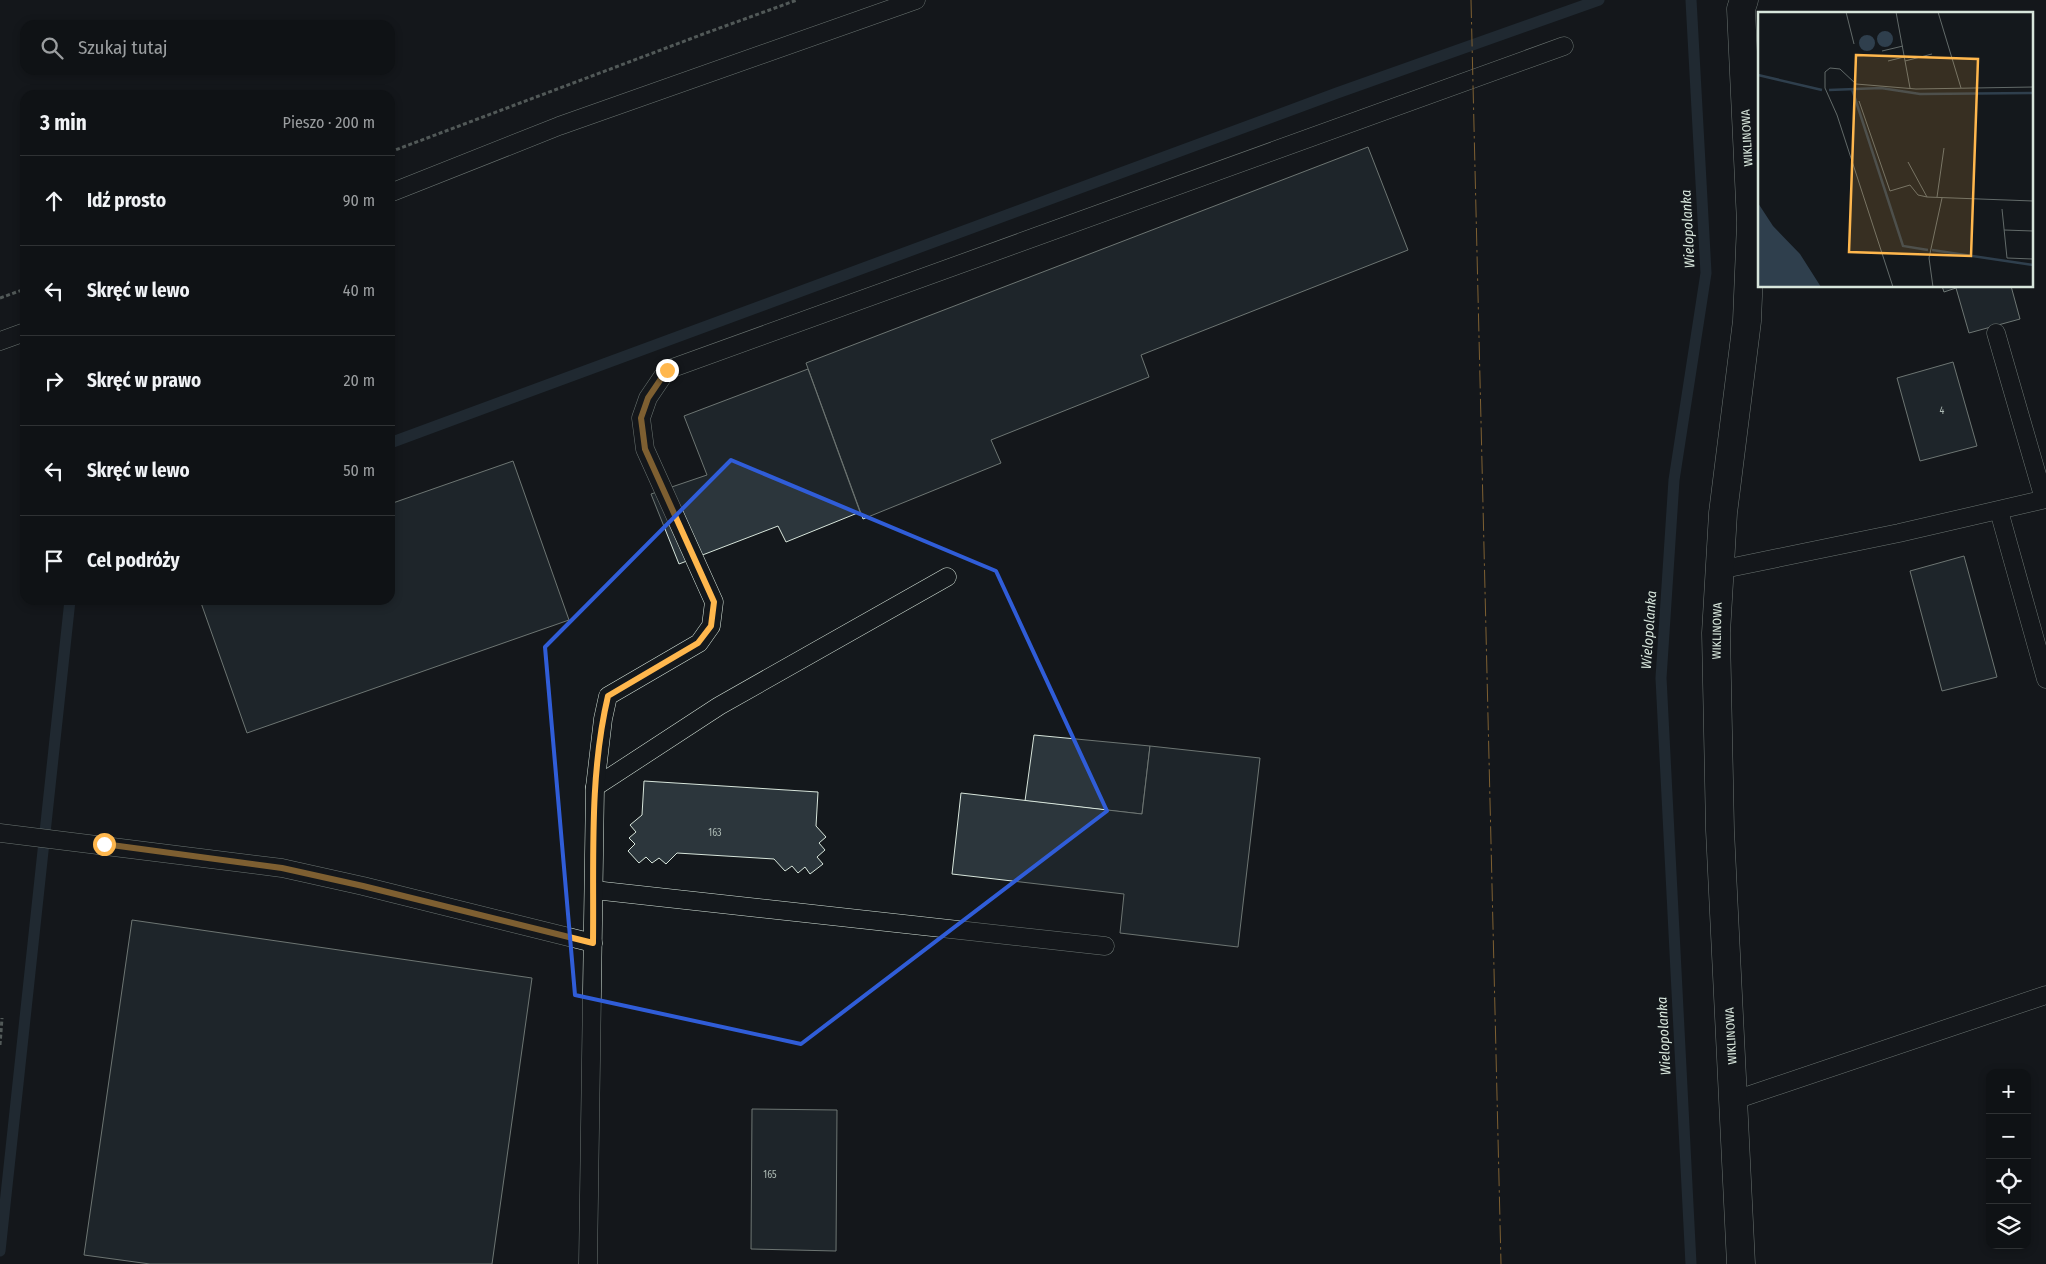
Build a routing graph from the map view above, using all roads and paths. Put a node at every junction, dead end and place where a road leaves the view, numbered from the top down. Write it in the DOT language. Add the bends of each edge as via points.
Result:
graph roads {
  1 [pos="797,0"];
  2 [pos="916,0"];
  3 [pos="1744,0"];
  4 [pos="1564,46"];
  5 [pos="395,150"];
  6 [pos="395,191"];
  7 [pos="20,291"];
  8 [pos="0,298"];
  9 [pos="20,334"];
  10 [pos="1996,334"];
  11 [pos="0,341"];
  12 [pos="2045,499"];
  13 [pos="1999,511"];
  14 [pos="1720,570"];
  15 [pos="947,577"];
  16 [pos="2046,679"];
  17 [pos="596,787"];
  18 [pos="0,832"];
  19 [pos="594,890"];
  20 [pos="593,943"];
  21 [pos="1105,946"];
  22 [pos="2046,995"];
  23 [pos="2,1018"];
  24 [pos="0,1045"];
  25 [pos="1735,1100"];
  26 [pos="588,1264"];
  27 [pos="1742,1264"];
  1 -- 5 [label="path"];
  2 -- 6 [label="lane" via="559,126"];
  3 -- 14 [label="street, WIKLINOWA" via="1740,8 1751,223 1747,321 1723,513"];
  4 -- 17 [label="lane" via="667,370 648,398 641,418 645,449 714,602 711,626 698,643 608,696"];
  7 -- 8 [label="path"];
  9 -- 11 [label="lane"];
  10 -- 12 [label="lane"];
  12 -- 13 [label="lane"];
  13 -- 14 [label="lane"];
  13 -- 16 [label="lane"];
  14 -- 25 [label="street, WIKLINOWA" via="1716,632 1720,830"];
  15 -- 17 [label="lane" via="718,706"];
  17 -- 19 [label="lane"];
  18 -- 20 [label="lane" via="282,868"];
  19 -- 20 [label="lane"];
  19 -- 21 [label="lane"];
  20 -- 26 [label="lane"];
  22 -- 25 [label="lane"];
  23 -- 24 [label="path"];
  25 -- 27 [label="street, WIKLINOWA"];
}
